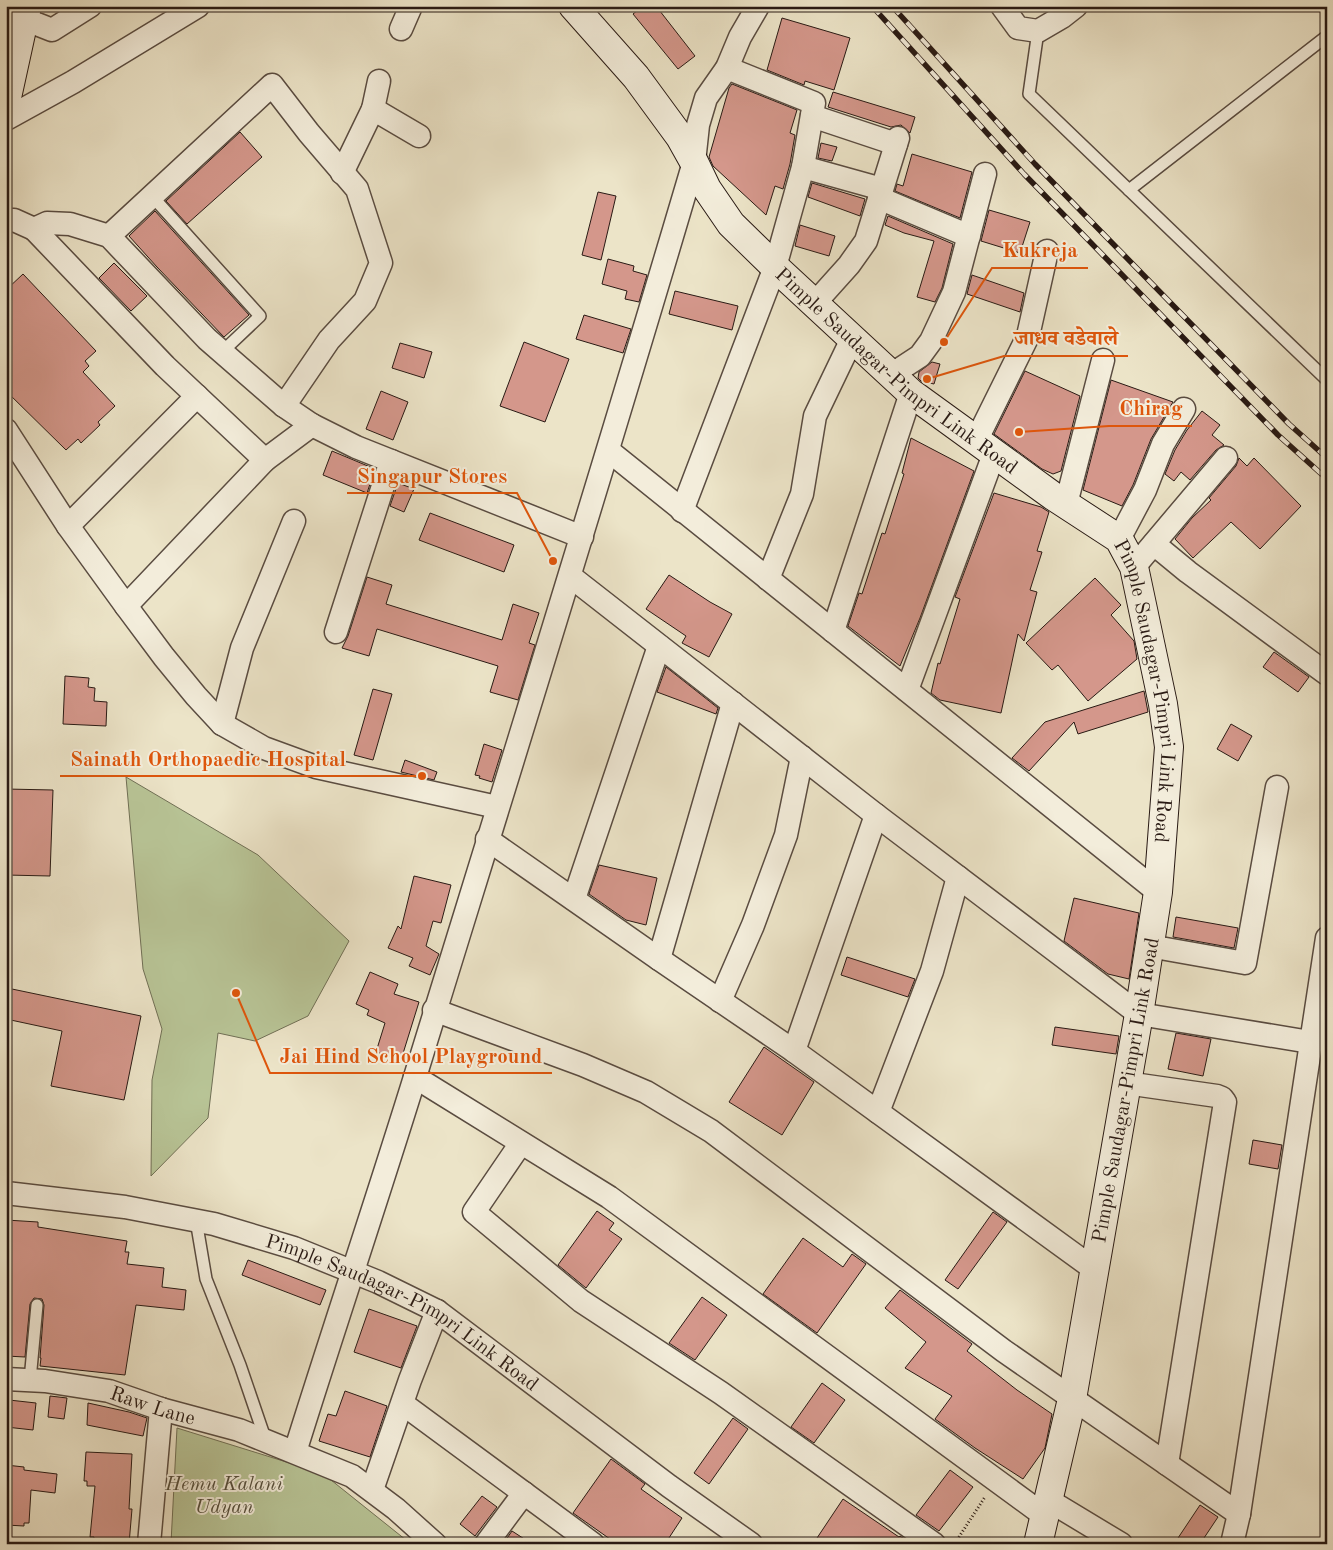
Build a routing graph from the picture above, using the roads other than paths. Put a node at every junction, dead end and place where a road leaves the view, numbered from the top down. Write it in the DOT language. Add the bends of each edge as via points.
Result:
graph roads {
  1 [pos="90,6"];
  2 [pos="198,6"];
  3 [pos="411,6"];
  4 [pos="573,6"];
  5 [pos="758,6"];
  6 [pos="1002,6"];
  7 [pos="1076,6"];
  8 [pos="25,13"];
  9 [pos="401,29"];
  10 [pos="1038,31"];
  11 [pos="1327,36"];
  12 [pos="728,68"];
  13 [pos="379,81"];
  14 [pos="6,102"];
  15 [pos="372,109"];
  16 [pos="812,116"];
  17 [pos="6,119"];
  18 [pos="420,136"];
  19 [pos="694,162"];
  20 [pos="803,167"];
  21 [pos="342,173"];
  22 [pos="984,174"];
  23 [pos="1129,190"];
  24 [pos="881,194"];
  25 [pos="152,196"];
  26 [pos="6,220"];
  27 [pos="34,229"];
  28 [pos="109,236"];
  29 [pos="969,236"];
  30 [pos="1047,251"];
  31 [pos="775,266"];
  32 [pos="814,304"];
  33 [pos="852,339"];
  34 [pos="222,352"];
  35 [pos="1103,360"];
  36 [pos="891,375"];
  37 [pos="1327,380"];
  38 [pos="911,393"];
  39 [pos="197,396"];
  40 [pos="284,406"];
  41 [pos="1184,409"];
  42 [pos="312,425"];
  43 [pos="6,430"];
  44 [pos="985,448"];
  45 [pos="608,451"];
  46 [pos="1226,458"];
  47 [pos="265,460"];
  48 [pos="391,461"];
  49 [pos="1066,504"];
  50 [pos="682,511"];
  51 [pos="294,521"];
  52 [pos="68,526"];
  53 [pos="582,537"];
  54 [pos="1119,539"];
  55 [pos="1154,544"];
  56 [pos="1134,567"];
  57 [pos="570,576"];
  58 [pos="768,579"];
  59 [pos="126,606"];
  60 [pos="833,631"];
  61 [pos="336,632"];
  62 [pos="659,646"];
  63 [pos="1327,674"];
  64 [pos="907,690"];
  65 [pos="733,703"];
  66 [pos="222,724"];
  67 [pos="802,757"];
  68 [pos="1277,787"];
  69 [pos="498,807"];
  70 [pos="876,814"];
  71 [pos="487,839"];
  72 [pos="958,877"];
  73 [pos="1158,892"];
  74 [pos="574,899"];
  75 [pos="1327,938"];
  76 [pos="1149,946"];
  77 [pos="659,959"];
  78 [pos="720,1001"];
  79 [pos="434,1010"];
  80 [pos="1139,1014"];
  81 [pos="1310,1042"];
  82 [pos="794,1051"];
  83 [pos="415,1077"];
  84 [pos="1126,1083"];
  85 [pos="878,1112"];
  86 [pos="521,1143"];
  87 [pos="6,1193"];
  88 [pos="196,1220"];
  89 [pos="1094,1269"];
  90 [pos="352,1272"];
  91 [pos="37,1305"];
  92 [pos="437,1311"];
  93 [pos="6,1379"];
  94 [pos="30,1380"];
  95 [pos="1072,1399"];
  96 [pos="403,1404"];
  97 [pos="161,1408"];
  98 [pos="266,1441"];
  99 [pos="295,1452"];
  100 [pos="1167,1464"];
  101 [pos="372,1490"];
  102 [pos="524,1493"];
  103 [pos="1047,1508"];
  104 [pos="1239,1514"];
  105 [pos="149,1544"];
  106 [pos="435,1544"];
  107 [pos="486,1544"];
  108 [pos="593,1544"];
  109 [pos="751,1544"];
  110 [pos="934,1544"];
  111 [pos="1038,1544"];
  112 [pos="1121,1544"];
  113 [pos="1232,1544"];
  1 -- 8 [label="street" via="52,30"];
  2 -- 17 [label="street"];
  3 -- 9 [label="street"];
  4 -- 19 [label="street, Pimple Saudagar-Pimpri Link Road" via="636,77 680,137"];
  5 -- 12 [label="street" via="740,37"];
  6 -- 10 [label="street" via="1018,28"];
  7 -- 10 [label="street"];
  8 -- 14 [label="street"];
  10 -- 23 [label="lane" via="1029,94"];
  11 -- 23 [label="lane"];
  12 -- 16 [label="street" via="814,103"];
  12 -- 19 [label="street" via="706,98 698,125"];
  13 -- 15 [label="street"];
  15 -- 18 [label="street"];
  15 -- 21 [label="street"];
  16 -- 20 [label="street"];
  16 -- 24 [label="street" via="897,141"];
  19 -- 31 [label="street, Pimple Saudagar-Pimpri Link Road" via="706,189 731,224"];
  19 -- 45 [label="street"];
  20 -- 24 [label="street"];
  20 -- 31 [label="street"];
  21 -- 25 [label="street" via="272,85"];
  21 -- 40 [label="street" via="356,189 381,263 365,301 330,340"];
  22 -- 29 [label="street"];
  23 -- 37 [label="lane"];
  24 -- 29 [label="street"];
  24 -- 32 [label="street" via="866,241"];
  25 -- 28 [label="street"];
  25 -- 34 [label="lane" via="260,316"];
  26 -- 27 [label="street"];
  27 -- 28 [label="street" via="47,223 70,224"];
  27 -- 39 [label="street"];
  28 -- 34 [label="street"];
  29 -- 36 [label="street" via="954,292 931,340 920,356"];
  30 -- 44 [label="street" via="1028,336"];
  31 -- 32 [label="street, Pimple Saudagar-Pimpri Link Road"];
  31 -- 50 [label="street"];
  32 -- 33 [label="street, Pimple Saudagar-Pimpri Link Road"];
  33 -- 36 [label="street, Pimple Saudagar-Pimpri Link Road"];
  33 -- 58 [label="street" via="815,416 802,494"];
  34 -- 40 [label="street"];
  35 -- 49 [label="street"];
  36 -- 38 [label="street, Pimple Saudagar-Pimpri Link Road"];
  38 -- 44 [label="street, Pimple Saudagar-Pimpri Link Road"];
  38 -- 60 [label="street"];
  39 -- 47 [label="street"];
  39 -- 52 [label="street"];
  40 -- 42 [label="street"];
  41 -- 54 [label="street" via="1162,444 1145,490"];
  42 -- 47 [label="street"];
  42 -- 48 [label="street"];
  43 -- 52 [label="street"];
  44 -- 49 [label="street, Pimple Saudagar-Pimpri Link Road"];
  44 -- 64 [label="street"];
  45 -- 50 [label="street"];
  45 -- 53 [label="street"];
  46 -- 55 [label="street"];
  47 -- 59 [label="street"];
  48 -- 53 [label="street"];
  48 -- 61 [label="street"];
  49 -- 54 [label="street, Pimple Saudagar-Pimpri Link Road"];
  50 -- 58 [label="street"];
  51 -- 66 [label="street" via="242,648"];
  52 -- 59 [label="street"];
  53 -- 57 [label="street"];
  54 -- 56 [label="street, Pimple Saudagar-Pimpri Link Road"];
  55 -- 56 [label="street"];
  55 -- 63 [label="street"];
  56 -- 73 [label="street, Pimple Saudagar-Pimpri Link Road" via="1164,704 1169,748"];
  57 -- 62 [label="street"];
  57 -- 69 [label="street"];
  58 -- 60 [label="street"];
  59 -- 66 [label="street" via="169,663"];
  60 -- 64 [label="street"];
  62 -- 65 [label="street"];
  62 -- 74 [label="street"];
  64 -- 73 [label="street"];
  65 -- 67 [label="street"];
  65 -- 77 [label="street"];
  66 -- 69 [label="street" via="264,748 316,767"];
  67 -- 70 [label="street"];
  67 -- 78 [label="street" via="786,835 753,925"];
  68 -- 76 [label="street" via="1245,962"];
  69 -- 71 [label="street"];
  70 -- 72 [label="street"];
  70 -- 82 [label="street"];
  71 -- 74 [label="street"];
  71 -- 79 [label="street"];
  72 -- 80 [label="street"];
  72 -- 85 [label="street" via="932,971"];
  73 -- 76 [label="street, Pimple Saudagar-Pimpri Link Road"];
  74 -- 77 [label="street"];
  75 -- 81 [label="street"];
  76 -- 80 [label="street, Pimple Saudagar-Pimpri Link Road"];
  77 -- 78 [label="street"];
  78 -- 82 [label="street"];
  79 -- 83 [label="street"];
  79 -- 95 [label="street" via="646,1092 711,1131"];
  80 -- 81 [label="street"];
  80 -- 84 [label="street, Pimple Saudagar-Pimpri Link Road"];
  81 -- 104 [label="street"];
  82 -- 85 [label="street"];
  83 -- 86 [label="street"];
  83 -- 90 [label="street"];
  84 -- 89 [label="street, Pimple Saudagar-Pimpri Link Road"];
  84 -- 100 [label="street" via="1217,1096 1225,1102"];
  85 -- 89 [label="street"];
  86 -- 103 [label="street" via="609,1197"];
  86 -- 110 [label="street" via="474,1212 581,1301 721,1394"];
  87 -- 88 [label="street, Pimple Saudagar-Pimpri Link Road" via="124,1207"];
  88 -- 90 [label="street, Pimple Saudagar-Pimpri Link Road" via="294,1248"];
  88 -- 98 [label="lane" via="206,1279"];
  89 -- 95 [label="street, Pimple Saudagar-Pimpri Link Road"];
  90 -- 92 [label="street, Pimple Saudagar-Pimpri Link Road"];
  90 -- 99 [label="street"];
  91 -- 94 [label="lane"];
  92 -- 96 [label="street"];
  92 -- 109 [label="street, Pimple Saudagar-Pimpri Link Road"];
  93 -- 94 [label="street, Raw Lane"];
  94 -- 97 [label="street, Raw Lane" via="109,1391"];
  95 -- 100 [label="street"];
  95 -- 103 [label="street, Pimple Saudagar-Pimpri Link Road"];
  96 -- 101 [label="street"];
  96 -- 102 [label="street"];
  97 -- 98 [label="street, Raw Lane"];
  97 -- 105 [label="street"];
  98 -- 99 [label="street, Raw Lane"];
  99 -- 101 [label="street, Raw Lane" via="352,1476"];
  100 -- 104 [label="street"];
  101 -- 106 [label="street, Raw Lane"];
  102 -- 107 [label="street"];
  102 -- 108 [label="street"];
  103 -- 111 [label="street, Pimple Saudagar-Pimpri Link Road"];
  103 -- 112 [label="street"];
  104 -- 113 [label="street"];
}
